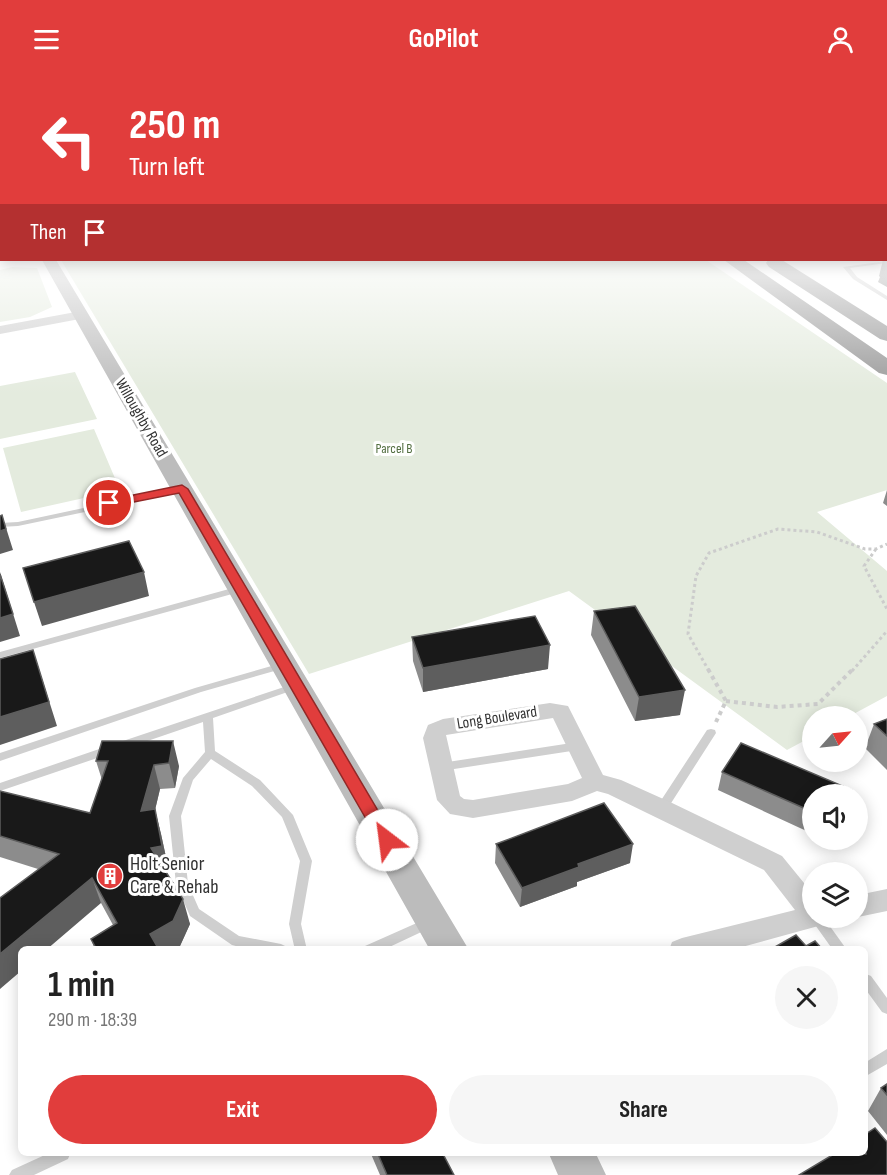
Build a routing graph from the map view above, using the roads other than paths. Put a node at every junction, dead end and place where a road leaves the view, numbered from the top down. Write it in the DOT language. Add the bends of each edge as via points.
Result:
graph roads {
  1 [pos="67,291"];
  2 [pos="777,291"];
  3 [pos="819,291"];
  4 [pos="81,315"];
  5 [pos="0,330"];
  6 [pos="887,335"];
  7 [pos="887,368"];
  8 [pos="182,489"];
  9 [pos="0,525"];
  10 [pos="240,588"];
  11 [pos="0,655"];
  12 [pos="291,675"];
  13 [pos="208,716"];
  14 [pos="711,733"];
  15 [pos="578,746"];
  16 [pos="210,753"];
  17 [pos="0,757"];
  18 [pos="441,767"];
  19 [pos="594,782"];
  20 [pos="0,787"];
  21 [pos="662,808"];
  22 [pos="802,900"];
  23 [pos="887,900"];
  24 [pos="868,904"];
  25 [pos="802,919"];
  26 [pos="433,921"];
  27 [pos="824,928"];
  28 [pos="261,946"];
  29 [pos="300,946"];
  30 [pos="378,946"];
  31 [pos="448,946"];
  32 [pos="698,946"];
  33 [pos="838,946"];
  34 [pos="868,983"];
  35 [pos="887,1008"];
  36 [pos="887,1056"];
  37 [pos="868,1068"];
  38 [pos="59,1156"];
  39 [pos="572,1156"];
  40 [pos="17,1175"];
  41 [pos="583,1175"];
  1 -- 4 [label="street, Willoughby Road"];
  2 -- 7 [label="highway"];
  3 -- 6 [label="highway"];
  4 -- 5 [label="street"];
  4 -- 8 [label="street, Willoughby Road"];
  8 -- 9 [label="lane"];
  8 -- 10 [label="street, Willoughby Road"];
  10 -- 11 [label="lane"];
  10 -- 12 [label="street, Willoughby Road"];
  12 -- 13 [label="lane"];
  12 -- 17 [label="lane" via="198,690"];
  12 -- 26 [label="street, Willoughby Road"];
  13 -- 16 [label="lane"];
  13 -- 20 [label="lane"];
  14 -- 21 [label="lane"];
  15 -- 18 [label="lane"];
  15 -- 18 [label="street, Long Boulevard" via="560,711 550,710 443,727 434,738"];
  15 -- 19 [label="street, Long Boulevard"];
  16 -- 28 [label="lane" via="188,778 175,816 182,884 194,912 236,941"];
  16 -- 29 [label="lane" via="256,783 287,815 306,861 295,924"];
  18 -- 19 [label="street, Long Boulevard" via="449,800 458,808 473,809 572,792"];
  19 -- 21 [label="street" via="613,786"];
  21 -- 22 [label="street" via="773,863"];
  23 -- 24 [label="street"];
  25 -- 32 [label="street"];
  26 -- 30 [label="lane"];
  26 -- 31 [label="street, Willoughby Road"];
  27 -- 33 [label="lane"];
  34 -- 35 [label="lane"];
  36 -- 37 [label="lane"];
  38 -- 40 [label="lane"];
  39 -- 41 [label="street"];
}
